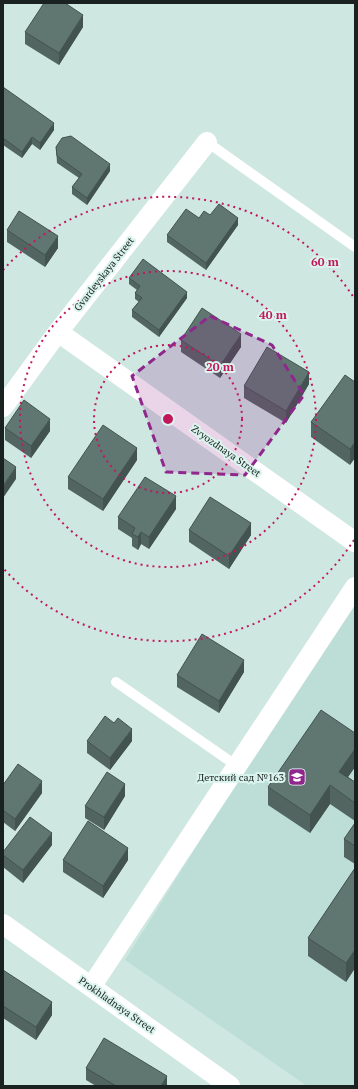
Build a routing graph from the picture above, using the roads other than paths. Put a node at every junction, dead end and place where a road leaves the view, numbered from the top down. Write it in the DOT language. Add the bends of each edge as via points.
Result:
graph roads {
  1 [pos="207,142"];
  2 [pos="355,247"];
  3 [pos="58,332"];
  4 [pos="3,407"];
  5 [pos="355,542"];
  6 [pos="355,587"];
  7 [pos="116,682"];
  8 [pos="237,766"];
  9 [pos="3,924"];
  10 [pos="91,987"];
  11 [pos="230,1086"];
  1 -- 2 [label="lane"];
  1 -- 3 [label="street, Gvardeyskaya Street"];
  3 -- 4 [label="street, Gvardeyskaya Street"];
  3 -- 5 [label="street, Zvyozdnaya Street"];
  6 -- 8 [label="street"];
  7 -- 8 [label="lane"];
  8 -- 10 [label="street"];
  9 -- 10 [label="street, Prokhladnaya Street"];
  10 -- 11 [label="street, Prokhladnaya Street"];
}
